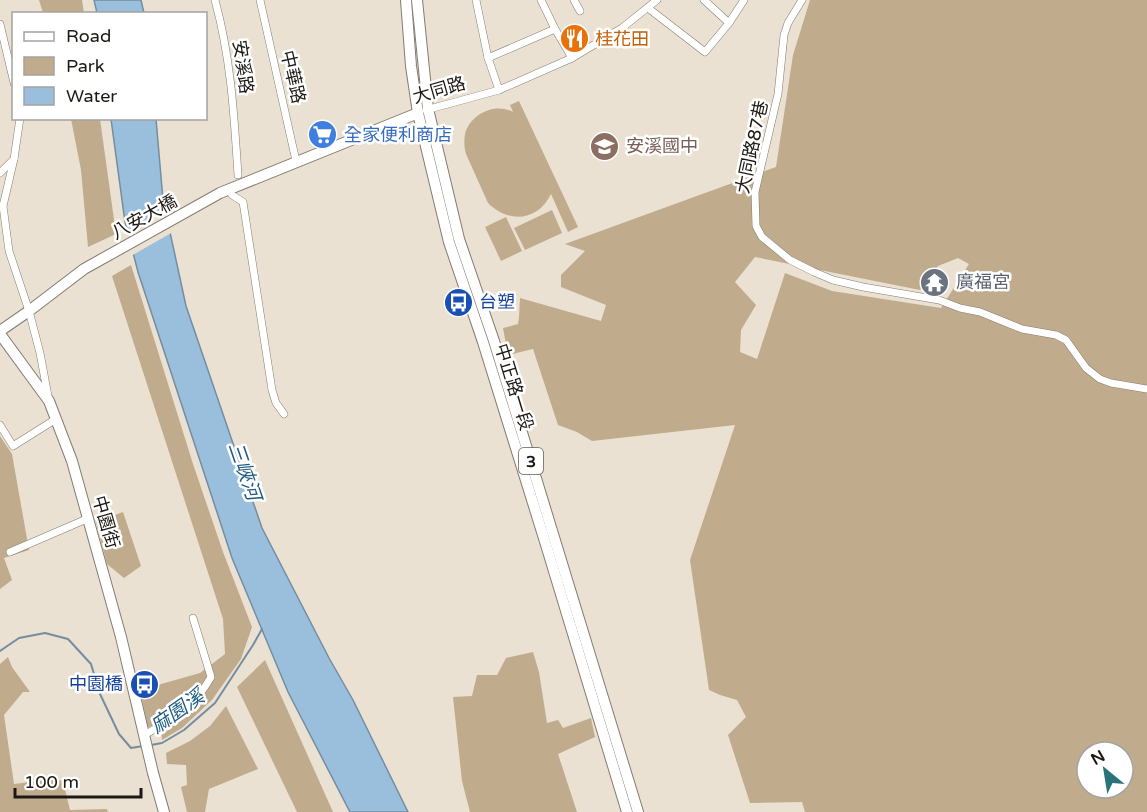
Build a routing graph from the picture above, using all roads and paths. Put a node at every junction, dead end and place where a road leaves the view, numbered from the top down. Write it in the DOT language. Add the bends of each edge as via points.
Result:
graph roads {
  1 [pos="215,0"];
  2 [pos="260,0"];
  3 [pos="406,0"];
  4 [pos="417,0"];
  5 [pos="476,0"];
  6 [pos="541,0"];
  7 [pos="574,0"];
  8 [pos="657,0"];
  9 [pos="704,0"];
  10 [pos="744,0"];
  11 [pos="802,0"];
  12 [pos="648,8"];
  13 [pos="580,11"];
  14 [pos="729,23"];
  15 [pos="0,24"];
  16 [pos="555,29"];
  17 [pos="488,58"];
  18 [pos="572,58"];
  19 [pos="12,74"];
  20 [pos="499,90"];
  21 [pos="423,111"];
  22 [pos="20,120"];
  23 [pos="14,159"];
  24 [pos="296,161"];
  25 [pos="0,172"];
  26 [pos="238,174"];
  27 [pos="220,193"];
  28 [pos="232,195"];
  29 [pos="3,206"];
  30 [pos="0,218"];
  31 [pos="29,311"];
  32 [pos="0,333"];
  33 [pos="1147,389"];
  34 [pos="49,401"];
  35 [pos="284,414"];
  36 [pos="56,419"];
  37 [pos="0,425"];
  38 [pos="88,518"];
  39 [pos="10,552"];
  40 [pos="193,618"];
  41 [pos="144,735"];
  42 [pos="164,812"];
  43 [pos="627,812"];
  44 [pos="638,812"];
  1 -- 26 [label="street, 安溪路" via="231,80"];
  2 -- 24 [label="street, 中華路"];
  3 -- 21 [label="main road, 中正路一段 / 3" via="411,66"];
  4 -- 21 [label="main road, 中正路一段 / 3"];
  5 -- 17 [label="street"];
  6 -- 16 [label="street"];
  7 -- 13 [label="street"];
  8 -- 12 [label="street, 大同路"];
  9 -- 14 [label="street"];
  10 -- 14 [label="street"];
  11 -- 33 [label="street, 大同路87巷" via="784,35 778,93 755,192 756,226 762,237 790,260 833,280 939,300 1022,329 1056,335 1066,340 1086,368 1100,379"];
  12 -- 14 [label="street" via="705,52"];
  12 -- 18 [label="street, 大同路"];
  15 -- 19 [label="street"];
  16 -- 17 [label="street"];
  16 -- 18 [label="street"];
  17 -- 20 [label="street"];
  18 -- 20 [label="street, 大同路"];
  20 -- 21 [label="street, 大同路"];
  21 -- 24 [label="main road, 大同路"];
  21 -- 43 [label="main road, 中正路一段 / 3" via="449,242"];
  21 -- 44 [label="main road, 中正路一段 / 3"];
  22 -- 23 [label="street"];
  23 -- 25 [label="street"];
  23 -- 29 [label="street"];
  24 -- 27 [label="main road, 大同路"];
  27 -- 31 [label="main road, 八安大橋" via="84,269"];
  28 -- 35 [label="street" via="243,202 272,390"];
  29 -- 30 [label="street"];
  29 -- 31 [label="street" via="9,251"];
  31 -- 32 [label="main road"];
  31 -- 34 [label="street"];
  32 -- 34 [label="main road, 中園街"];
  34 -- 36 [label="main road, 中園街"];
  36 -- 37 [label="street" via="13,446"];
  36 -- 38 [label="main road, 中園街"];
  38 -- 39 [label="street"];
  38 -- 41 [label="main road, 中園街"];
  40 -- 41 [label="street" via="211,677 189,706"];
  41 -- 42 [label="main road"];
}
